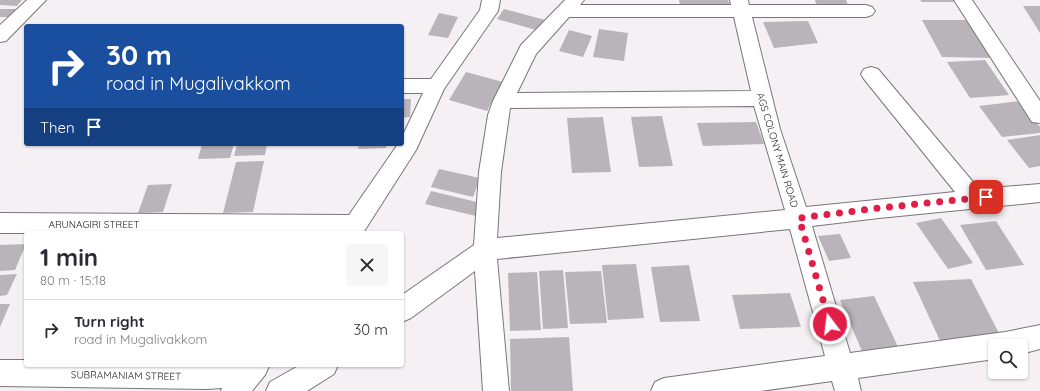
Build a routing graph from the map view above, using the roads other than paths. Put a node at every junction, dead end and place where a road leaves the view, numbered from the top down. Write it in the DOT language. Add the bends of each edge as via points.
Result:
graph roads {
  1 [pos="37,0"];
  2 [pos="491,0"];
  3 [pos="963,0"];
  4 [pos="569,6"];
  5 [pos="740,6"];
  6 [pos="866,11"];
  7 [pos="0,36"];
  8 [pos="871,74"];
  9 [pos="404,86"];
  10 [pos="436,86"];
  11 [pos="762,98"];
  12 [pos="503,101"];
  13 [pos="1039,116"];
  14 [pos="1040,193"];
  15 [pos="973,198"];
  16 [pos="799,218"];
  17 [pos="0,223"];
  18 [pos="353,229"];
  19 [pos="485,250"];
  20 [pos="404,309"];
  21 [pos="1040,337"];
  22 [pos="322,367"];
  23 [pos="254,369"];
  24 [pos="0,374"];
  25 [pos="845,379"];
  26 [pos="234,391"];
  27 [pos="279,391"];
  28 [pos="496,391"];
  29 [pos="664,391"];
  1 -- 7 [label="street"];
  2 -- 10 [label="street" via="489,11"];
  3 -- 13 [label="street"];
  4 -- 5 [label="street"];
  4 -- 12 [label="street" via="528,50"];
  5 -- 6 [label="street"];
  5 -- 11 [label="street, AGS COLONY MAIN ROAD"];
  8 -- 15 [label="street"];
  9 -- 10 [label="street"];
  10 -- 18 [label="street" via="409,144"];
  11 -- 12 [label="street"];
  11 -- 16 [label="street, AGS COLONY MAIN ROAD"];
  12 -- 19 [label="street" via="498,116 490,172"];
  14 -- 15 [label="street"];
  15 -- 16 [label="street"];
  16 -- 19 [label="street"];
  16 -- 25 [label="street, AGS COLONY MAIN ROAD"];
  17 -- 18 [label="street, ARUNAGIRI STREET"];
  19 -- 20 [label="street"];
  19 -- 28 [label="street"];
  21 -- 25 [label="street"];
  22 -- 27 [label="street"];
  23 -- 24 [label="street, SUBRAMANIAM STREET" via="207,376"];
  23 -- 26 [label="street"];
  25 -- 29 [label="street"];
}
